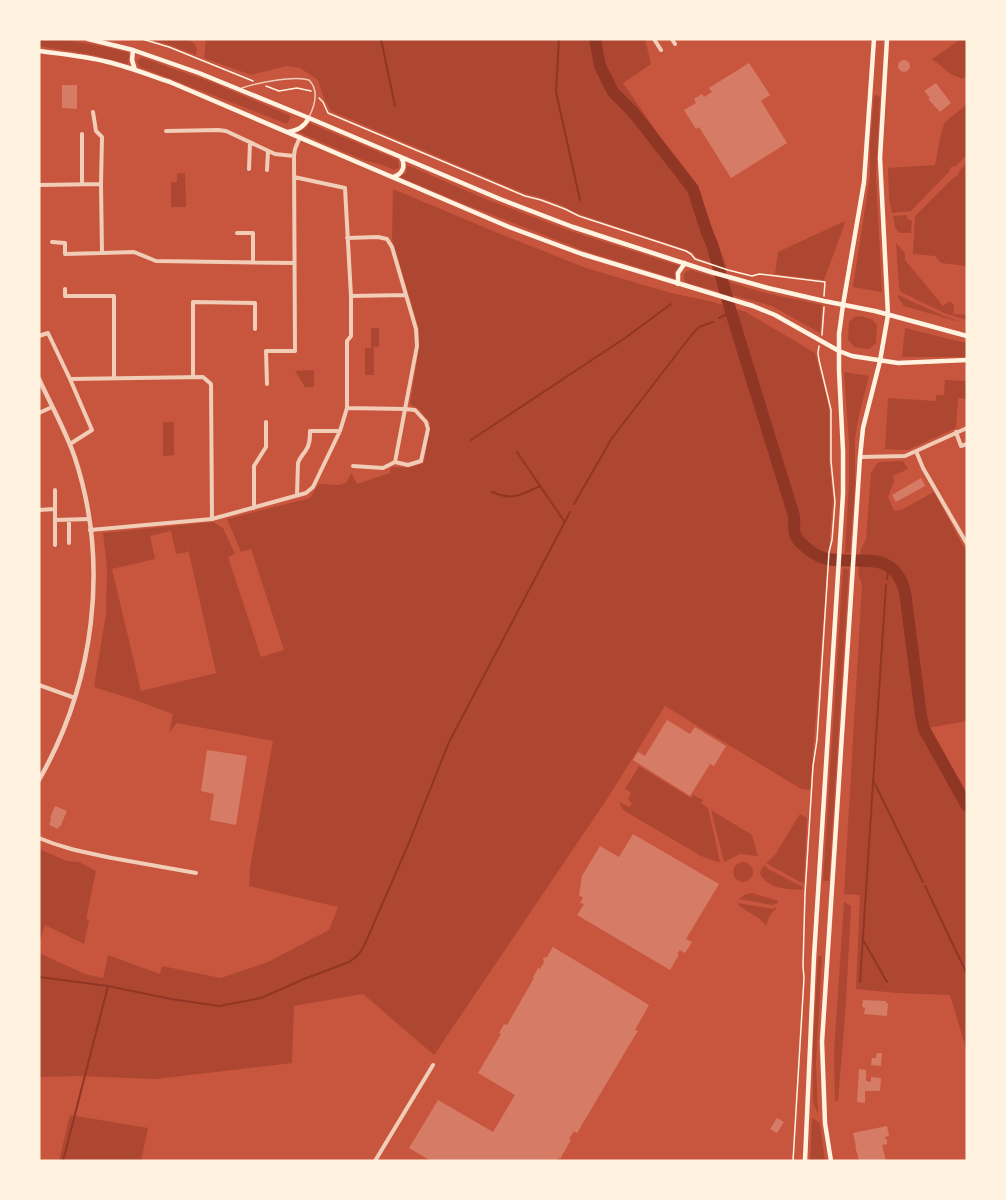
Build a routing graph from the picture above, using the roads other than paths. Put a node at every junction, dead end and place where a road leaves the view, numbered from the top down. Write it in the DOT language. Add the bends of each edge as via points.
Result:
graph roads {
  1 [pos="88,39"];
  2 [pos="654,39"];
  3 [pos="672,39"];
  4 [pos="874,39"];
  5 [pos="888,39"];
  6 [pos="675,44"];
  7 [pos="133,50"];
  8 [pos="661,50"];
  9 [pos="39,51"];
  10 [pos="135,70"];
  11 [pos="238,89"];
  12 [pos="93,112"];
  13 [pos="309,118"];
  14 [pos="166,131"];
  15 [pos="288,132"];
  16 [pos="82,135"];
  17 [pos="300,137"];
  18 [pos="250,142"];
  19 [pos="268,150"];
  20 [pos="294,156"];
  21 [pos="401,157"];
  22 [pos="249,169"];
  23 [pos="267,170"];
  24 [pos="294,177"];
  25 [pos="393,177"];
  26 [pos="82,184"];
  27 [pos="101,184"];
  28 [pos="39,185"];
  29 [pos="237,233"];
  30 [pos="347,238"];
  31 [pos="52,242"];
  32 [pos="102,253"];
  33 [pos="253,262"];
  34 [pos="294,263"];
  35 [pos="685,263"];
  36 [pos="678,284"];
  37 [pos="65,289"];
  38 [pos="351,296"];
  39 [pos="406,296"];
  40 [pos="843,305"];
  41 [pos="888,315"];
  42 [pos="255,329"];
  43 [pos="39,336"];
  44 [pos="967,336"];
  45 [pos="838,351"];
  46 [pos="967,360"];
  47 [pos="880,361"];
  48 [pos="114,377"];
  49 [pos="193,377"];
  50 [pos="70,379"];
  51 [pos="39,380"];
  52 [pos="267,384"];
  53 [pos="52,407"];
  54 [pos="347,408"];
  55 [pos="405,409"];
  56 [pos="39,414"];
  57 [pos="266,422"];
  58 [pos="967,428"];
  59 [pos="340,432"];
  60 [pos="956,432"];
  61 [pos="70,444"];
  62 [pos="967,444"];
  63 [pos="916,451"];
  64 [pos="860,457"];
  65 [pos="395,462"];
  66 [pos="353,466"];
  67 [pos="55,490"];
  68 [pos="297,495"];
  69 [pos="254,508"];
  70 [pos="55,509"];
  71 [pos="39,510"];
  72 [pos="89,519"];
  73 [pos="212,519"];
  74 [pos="55,520"];
  75 [pos="69,520"];
  76 [pos="90,530"];
  77 [pos="69,543"];
  78 [pos="967,544"];
  79 [pos="55,545"];
  80 [pos="39,685"];
  81 [pos="75,698"];
  82 [pos="39,780"];
  83 [pos="39,838"];
  84 [pos="196,873"];
  85 [pos="814,957"];
  86 [pos="828,958"];
  87 [pos="433,1065"];
  88 [pos="375,1161"];
  89 [pos="805,1161"];
  90 [pos="831,1161"];
  1 -- 7 [label="main road"];
  2 -- 8 [label="street"];
  3 -- 6 [label="street"];
  4 -- 40 [label="main road" via="864,182"];
  5 -- 41 [label="main road" via="880,158"];
  7 -- 10 [label="main road"];
  7 -- 11 [label="main road"];
  9 -- 10 [label="main road" via="81,56"];
  10 -- 15 [label="main road"];
  11 -- 13 [label="main road"];
  11 -- 13 [label="lane" via="303,78 312,82 315,95"];
  12 -- 27 [label="street" via="96,130 102,136"];
  13 -- 15 [label="main road" via="303,126"];
  13 -- 21 [label="main road"];
  14 -- 18 [label="street" via="226,131"];
  15 -- 17 [label="main road"];
  16 -- 26 [label="street"];
  17 -- 20 [label="street"];
  17 -- 25 [label="main road"];
  18 -- 19 [label="street"];
  18 -- 22 [label="street"];
  19 -- 20 [label="street"];
  19 -- 23 [label="street"];
  20 -- 24 [label="street"];
  21 -- 25 [label="main road" via="402,171"];
  21 -- 35 [label="main road" via="573,227"];
  24 -- 30 [label="street" via="345,188"];
  24 -- 34 [label="street"];
  25 -- 36 [label="main road" via="519,231"];
  26 -- 27 [label="street"];
  26 -- 28 [label="street"];
  27 -- 32 [label="street"];
  29 -- 33 [label="street" via="253,233"];
  30 -- 38 [label="street"];
  30 -- 39 [label="street" via="387,239"];
  31 -- 32 [label="street" via="65,243 65,254"];
  32 -- 33 [label="street" via="134,252 156,261"];
  33 -- 34 [label="street"];
  34 -- 52 [label="street" via="295,351 266,351"];
  35 -- 36 [label="main road" via="678,273"];
  35 -- 40 [label="main road"];
  36 -- 45 [label="main road" via="775,315"];
  37 -- 48 [label="street" via="66,296 114,297"];
  38 -- 39 [label="street"];
  38 -- 54 [label="street"];
  39 -- 55 [label="street" via="417,346"];
  40 -- 41 [label="main road"];
  40 -- 45 [label="main road"];
  41 -- 44 [label="main road"];
  41 -- 47 [label="main road"];
  42 -- 49 [label="street" via="255,303 193,302"];
  43 -- 50 [label="street" via="48,333"];
  45 -- 47 [label="main road"];
  45 -- 85 [label="main road" via="843,494"];
  46 -- 47 [label="main road"];
  47 -- 64 [label="main road"];
  48 -- 49 [label="street"];
  48 -- 50 [label="street"];
  49 -- 73 [label="street" via="203,377 211,384"];
  50 -- 61 [label="street" via="92,430"];
  51 -- 53 [label="street"];
  53 -- 56 [label="street"];
  53 -- 61 [label="street"];
  54 -- 55 [label="street"];
  54 -- 59 [label="street"];
  55 -- 65 [label="street"];
  55 -- 65 [label="street" via="415,410 428,429 421,461 408,465"];
  57 -- 69 [label="street" via="266,447 255,466"];
  58 -- 60 [label="street"];
  59 -- 68 [label="street" via="313,487"];
  59 -- 68 [label="street" via="310,431 307,450 298,463"];
  60 -- 62 [label="street" via="961,446"];
  60 -- 63 [label="street"];
  61 -- 72 [label="street"];
  63 -- 64 [label="street" via="897,457"];
  63 -- 78 [label="street"];
  64 -- 86 [label="main road"];
  65 -- 66 [label="street" via="383,468"];
  67 -- 70 [label="street"];
  68 -- 69 [label="street"];
  69 -- 73 [label="street"];
  70 -- 71 [label="street"];
  70 -- 74 [label="street"];
  72 -- 75 [label="street"];
  72 -- 76 [label="street"];
  73 -- 76 [label="street"];
  74 -- 75 [label="street"];
  74 -- 79 [label="street"];
  75 -- 77 [label="street"];
  76 -- 81 [label="street" via="93,612"];
  80 -- 81 [label="street"];
  81 -- 82 [label="street"];
  83 -- 84 [label="street" via="75,850"];
  85 -- 86 [label="main road" via="821,954"];
  85 -- 89 [label="main road"];
  86 -- 90 [label="main road" via="822,1068"];
  87 -- 88 [label="street"];
}
